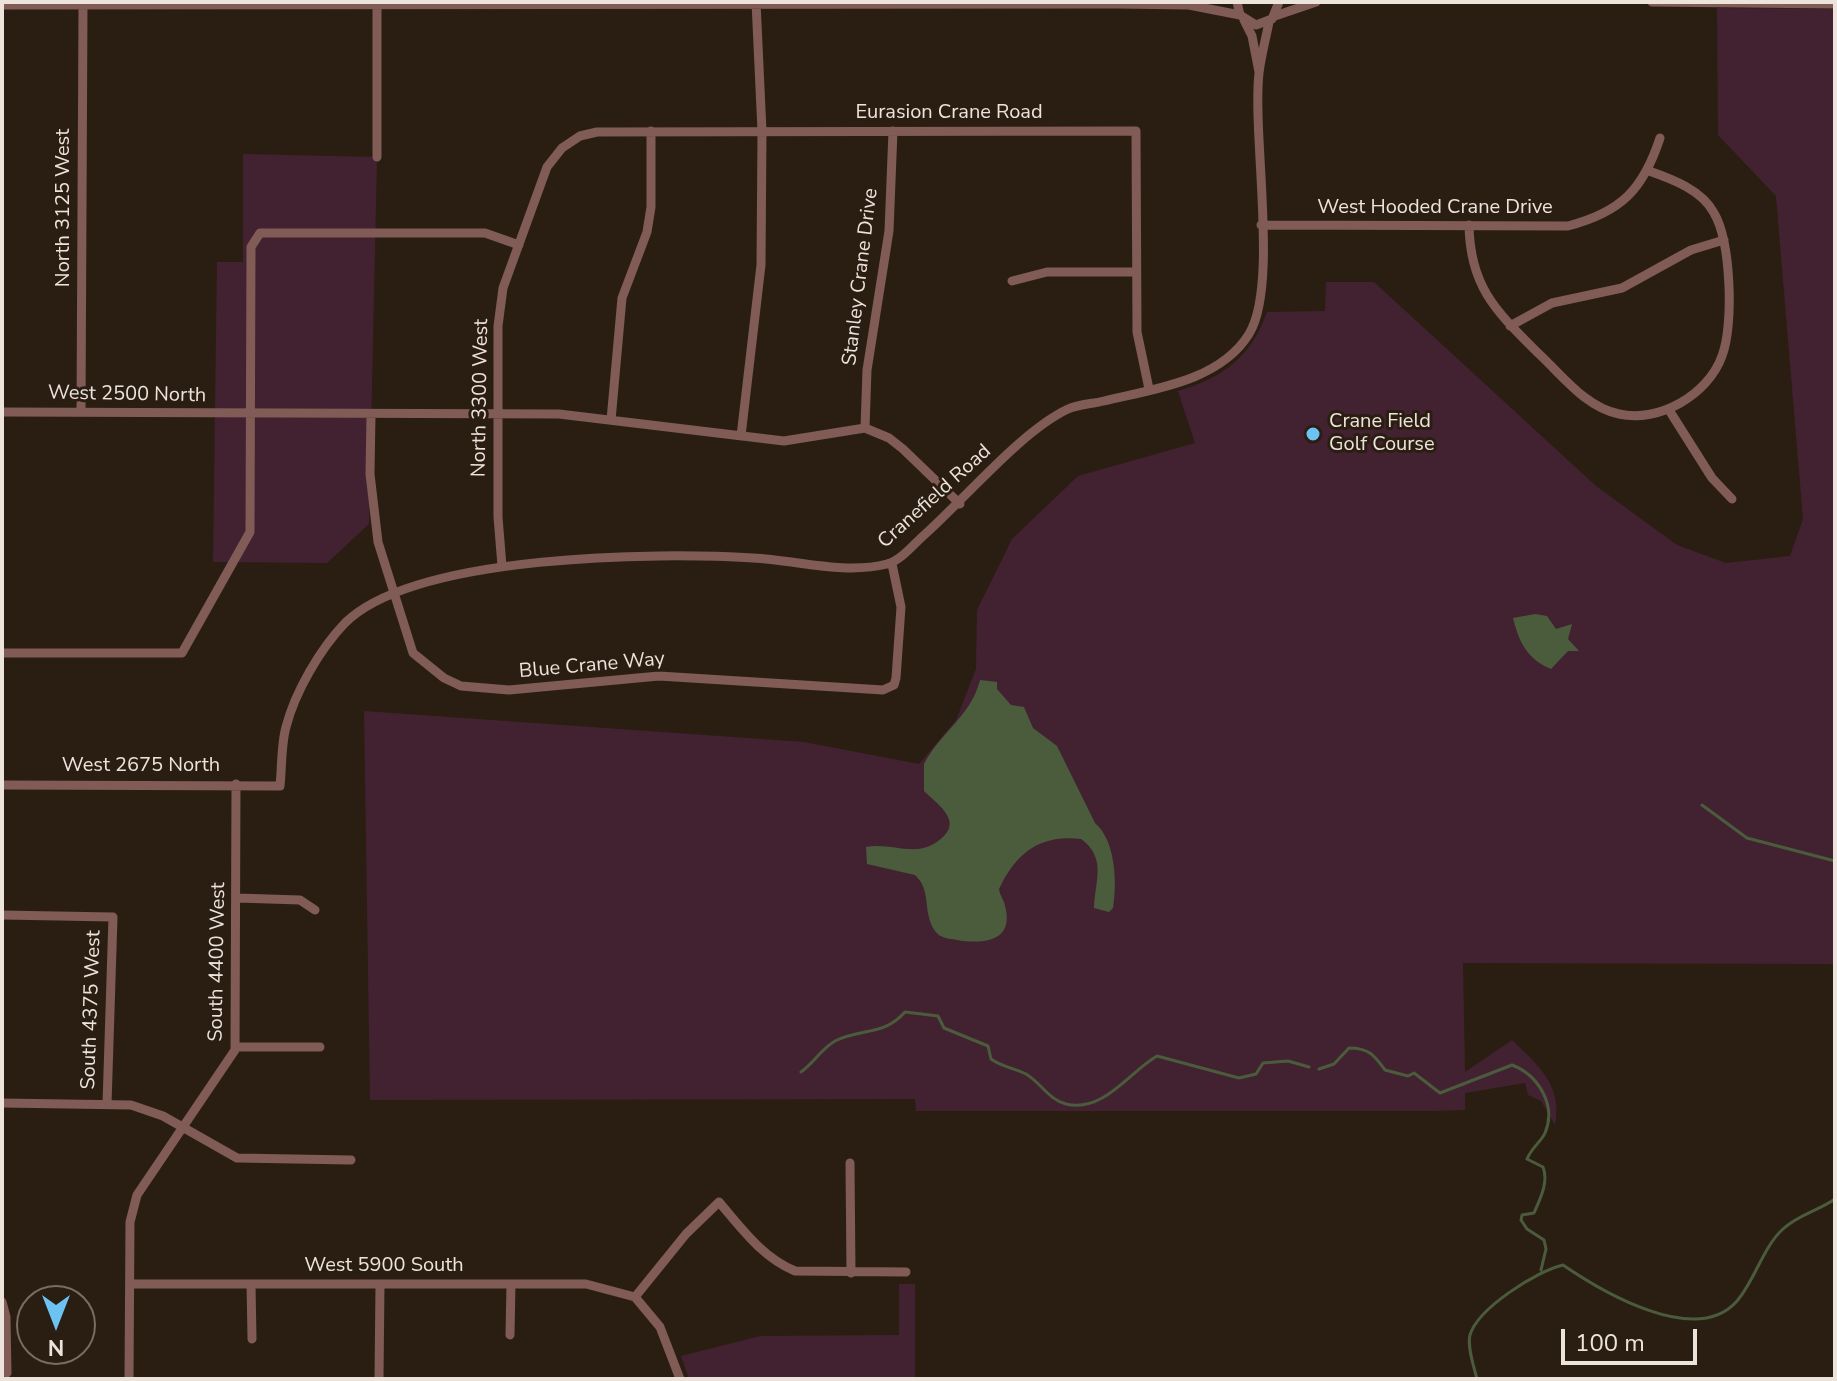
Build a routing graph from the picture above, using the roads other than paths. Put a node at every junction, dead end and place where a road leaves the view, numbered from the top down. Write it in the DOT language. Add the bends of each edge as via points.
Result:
graph roads {
  1 [pos="1237,2"];
  2 [pos="1279,2"];
  3 [pos="1316,2"];
  4 [pos="1652,2"];
  5 [pos="756,3"];
  6 [pos="985,3"];
  7 [pos="1117,3"];
  8 [pos="1194,3"];
  9 [pos="1835,4"];
  10 [pos="2,5"];
  11 [pos="83,5"];
  12 [pos="377,5"];
  13 [pos="1242,18"];
  14 [pos="1272,19"];
  15 [pos="1259,72"];
  16 [pos="651,131"];
  17 [pos="762,131"];
  18 [pos="893,131"];
  19 [pos="1660,138"];
  20 [pos="562,148"];
  21 [pos="377,157"];
  22 [pos="1649,171"];
  23 [pos="1261,225"];
  24 [pos="1469,225"];
  25 [pos="1724,240"];
  26 [pos="519,245"];
  27 [pos="1136,272"];
  28 [pos="1012,281"];
  29 [pos="1510,326"];
  30 [pos="1149,389"];
  31 [pos="1669,410"];
  32 [pos="2,412"];
  33 [pos="81,412"];
  34 [pos="371,415"];
  35 [pos="498,415"];
  36 [pos="251,416"];
  37 [pos="611,420"];
  38 [pos="865,428"];
  39 [pos="741,436"];
  40 [pos="1732,499"];
  41 [pos="960,504"];
  42 [pos="892,564"];
  43 [pos="502,566"];
  44 [pos="394,593"];
  45 [pos="2,653"];
  46 [pos="236,784"];
  47 [pos="2,785"];
  48 [pos="280,786"];
  49 [pos="237,898"];
  50 [pos="315,910"];
  51 [pos="2,915"];
  52 [pos="235,1047"];
  53 [pos="320,1047"];
  54 [pos="2,1103"];
  55 [pos="107,1104"];
  56 [pos="184,1127"];
  57 [pos="351,1160"];
  58 [pos="850,1163"];
  59 [pos="906,1272"];
  60 [pos="851,1273"];
  61 [pos="130,1284"];
  62 [pos="251,1284"];
  63 [pos="380,1284"];
  64 [pos="511,1284"];
  65 [pos="635,1297"];
  66 [pos="2,1302"];
  67 [pos="510,1335"];
  68 [pos="252,1339"];
  69 [pos="7,1373"];
  70 [pos="129,1379"];
  71 [pos="379,1379"];
  72 [pos="680,1379"];
  1 -- 13 [label="street, Cranefield Road"];
  2 -- 14 [label="street, Cranefield Road"];
  3 -- 14 [label="street"];
  4 -- 9 [label="street"];
  5 -- 6 [label="street"];
  5 -- 12 [label="street"];
  5 -- 17 [label="street"];
  6 -- 7 [label="street"];
  7 -- 8 [label="street"];
  8 -- 13 [label="street"];
  10 -- 11 [label="street"];
  11 -- 12 [label="street"];
  11 -- 33 [label="street, North 3125 West"];
  12 -- 21 [label="street"];
  13 -- 14 [label="street" via="1256,25"];
  13 -- 15 [label="street, Cranefield Road" via="1252,36"];
  14 -- 15 [label="street, Cranefield Road"];
  15 -- 23 [label="street, Cranefield Road"];
  16 -- 17 [label="street, Eurasion Crane Road"];
  16 -- 20 [label="street, Eurasion Crane Road" via="597,132"];
  16 -- 37 [label="street" via="651,207 622,298"];
  17 -- 18 [label="street, Eurasion Crane Road"];
  17 -- 39 [label="street" via="761,265"];
  18 -- 27 [label="street, Eurasion Crane Road" via="1136,131"];
  18 -- 38 [label="street, Stanley Crane Drive" via="889,231 867,370"];
  19 -- 22 [label="street, West Hooded Crane Drive"];
  20 -- 26 [label="street, North 3300 West" via="547,167"];
  22 -- 24 [label="street, West Hooded Crane Drive" via="1612,211 1592,220 1568,226"];
  22 -- 25 [label="street" via="1697,194 1714,212"];
  23 -- 24 [label="street, West Hooded Crane Drive"];
  23 -- 30 [label="street, Cranefield Road" via="1261,288 1252,330 1210,370"];
  24 -- 29 [label="street" via="1469,256 1476,278"];
  25 -- 29 [label="street" via="1691,250 1622,288 1552,303"];
  25 -- 31 [label="street" via="1727,322 1722,356 1709,378"];
  26 -- 35 [label="street, North 3300 West" via="503,288 498,326"];
  26 -- 36 [label="street" via="485,233 260,233 251,247"];
  27 -- 28 [label="street" via="1047,272"];
  27 -- 30 [label="street" via="1137,332"];
  29 -- 31 [label="street" via="1599,407 1634,416"];
  30 -- 41 [label="street, Cranefield Road" via="1074,406 1044,420"];
  31 -- 40 [label="street" via="1712,478"];
  32 -- 33 [label="street, West 2500 North"];
  33 -- 36 [label="street, West 2500 North"];
  34 -- 35 [label="street, West 2500 North"];
  34 -- 36 [label="street, West 2500 North"];
  34 -- 44 [label="street, Blue Crane Way" via="370,474 378,542"];
  35 -- 37 [label="street, West 2500 North"];
  35 -- 43 [label="street, North 3300 West"];
  36 -- 45 [label="street" via="250,532 182,653"];
  37 -- 39 [label="street, West 2500 North"];
  38 -- 39 [label="street, West 2500 North" via="809,440"];
  38 -- 41 [label="street" via="903,449"];
  41 -- 42 [label="street, Cranefield Road"];
  42 -- 43 [label="street, Cranefield Road" via="859,568 643,555"];
  42 -- 44 [label="street, Blue Crane Way" via="901,607 894,685 877,690 659,676 544,690 461,686 413,653"];
  43 -- 44 [label="street, Cranefield Road"];
  44 -- 48 [label="street, Cranefield Road" via="348,620 297,696 285,729"];
  46 -- 47 [label="street, West 2675 North"];
  46 -- 48 [label="street, West 2675 North"];
  46 -- 49 [label="street, South 4400 West"];
  49 -- 50 [label="street" via="300,900"];
  49 -- 52 [label="street, South 4400 West"];
  51 -- 55 [label="street, South 4375 West" via="113,917"];
  52 -- 53 [label="street"];
  52 -- 56 [label="street, South 4400 West"];
  54 -- 55 [label="street"];
  55 -- 56 [label="street" via="147,1110"];
  56 -- 57 [label="street" via="237,1158"];
  56 -- 61 [label="street, South 4400 West" via="137,1195 130,1222"];
  58 -- 60 [label="street"];
  59 -- 60 [label="street"];
  60 -- 65 [label="street" via="795,1271 778,1263 719,1202"];
  61 -- 62 [label="street, West 5900 South"];
  61 -- 70 [label="street, South 4400 West"];
  62 -- 63 [label="street, West 5900 South"];
  62 -- 68 [label="street"];
  63 -- 64 [label="street, West 5900 South"];
  63 -- 71 [label="street"];
  64 -- 65 [label="street, West 5900 South" via="586,1284"];
  64 -- 67 [label="street"];
  65 -- 72 [label="street" via="660,1327"];
  66 -- 69 [label="street"];
}
